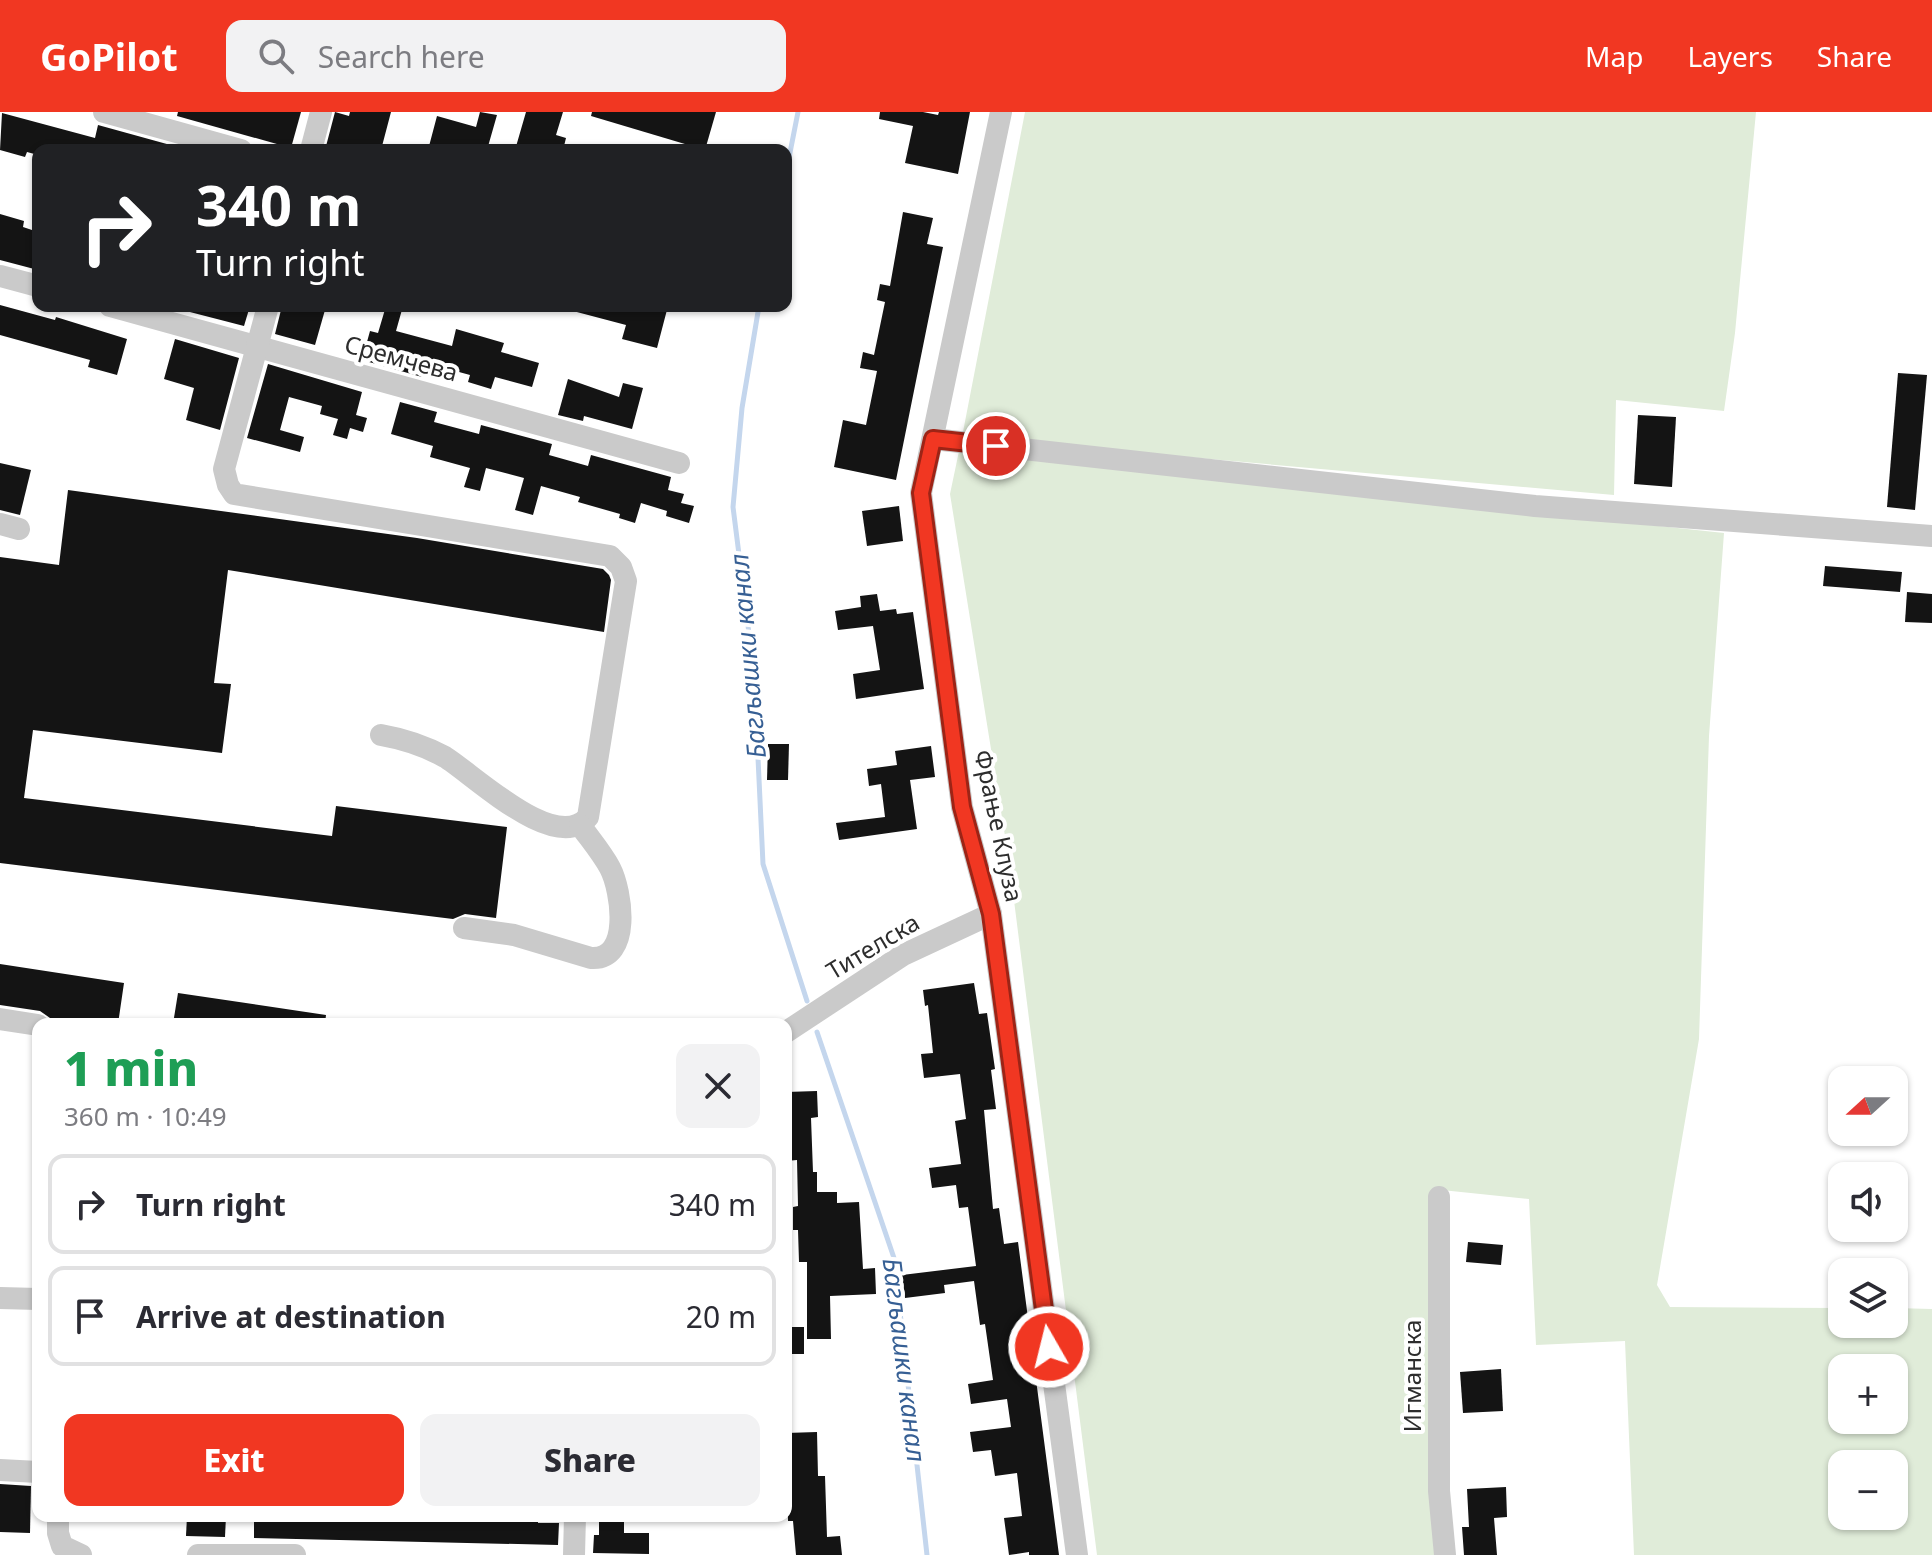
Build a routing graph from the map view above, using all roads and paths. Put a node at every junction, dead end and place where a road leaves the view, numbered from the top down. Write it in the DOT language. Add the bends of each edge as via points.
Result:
graph roads {
  1 [pos="104,112"];
  2 [pos="321,112"];
  3 [pos="1001,112"];
  4 [pos="219,144"];
  5 [pos="313,144"];
  6 [pos="0,276"];
  7 [pos="32,284"];
  8 [pos="132,312"];
  9 [pos="266,312"];
  10 [pos="257,347"];
  11 [pos="933,439"];
  12 [pos="679,463"];
  13 [pos="1932,536"];
  14 [pos="381,735"];
  15 [pos="580,825"];
  16 [pos="991,914"];
  17 [pos="464,928"];
  18 [pos="0,1019"];
  19 [pos="32,1024"];
  20 [pos="792,1028"];
  21 [pos="1439,1197"];
  22 [pos="0,1298"];
  23 [pos="32,1299"];
  24 [pos="0,1470"];
  25 [pos="32,1472"];
  26 [pos="58,1522"];
  27 [pos="575,1522"];
  28 [pos="201,1554"];
  29 [pos="81,1555"];
  30 [pos="295,1555"];
  31 [pos="574,1555"];
  32 [pos="1077,1555"];
  33 [pos="1445,1555"];
  1 -- 4 [label="street"];
  2 -- 5 [label="street"];
  3 -- 11 [label="street, Фрање Клуза"];
  6 -- 7 [label="street"];
  8 -- 10 [label="street, Сремчева"];
  9 -- 10 [label="street"];
  10 -- 12 [label="street, Сремчева"];
  10 -- 15 [label="street" via="224,469 234,494 616,561 626,581 588,817"];
  11 -- 13 [label="street" via="1535,506"];
  11 -- 16 [label="street, Фрање Клуза" via="921,493 962,807"];
  14 -- 15 [label="street" via="432,750 538,820 568,828"];
  15 -- 17 [label="street" via="618,889 619,929 610,953 591,958 514,935"];
  16 -- 20 [label="street, Тителска" via="903,955"];
  16 -- 32 [label="street, Фрање Клуза"];
  18 -- 19 [label="street"];
  21 -- 33 [label="street, Игманска" via="1439,1491"];
  22 -- 23 [label="street"];
  24 -- 25 [label="street"];
  26 -- 29 [label="street" via="62,1546"];
  27 -- 31 [label="street"];
  28 -- 30 [label="street"];
}
